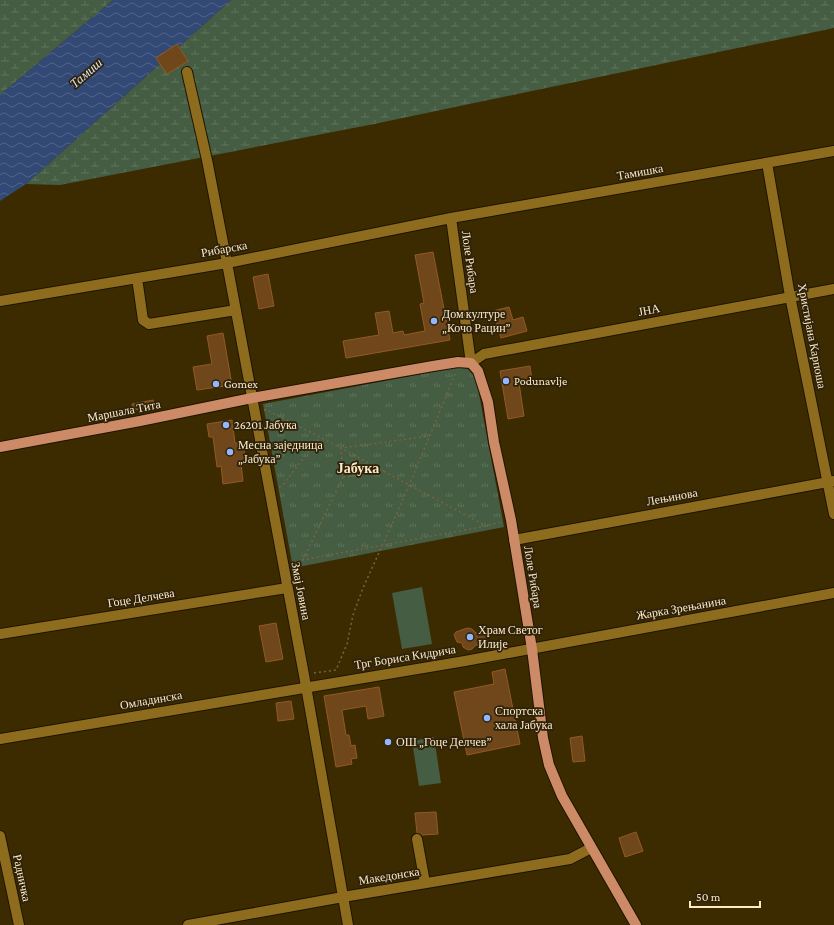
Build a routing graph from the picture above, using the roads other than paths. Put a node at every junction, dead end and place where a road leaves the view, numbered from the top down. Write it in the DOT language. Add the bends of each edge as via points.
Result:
graph roads {
  1 [pos="187,72"];
  2 [pos="834,151"];
  3 [pos="768,163"];
  4 [pos="451,218"];
  5 [pos="227,262"];
  6 [pos="137,278"];
  7 [pos="834,289"];
  8 [pos="790,296"];
  9 [pos="0,301"];
  10 [pos="236,310"];
  11 [pos="471,363"];
  12 [pos="252,398"];
  13 [pos="0,446"];
  14 [pos="831,481"];
  15 [pos="834,514"];
  16 [pos="514,540"];
  17 [pos="287,588"];
  18 [pos="834,593"];
  19 [pos="0,634"];
  20 [pos="532,649"];
  21 [pos="306,687"];
  22 [pos="0,739"];
  23 [pos="0,836"];
  24 [pos="417,839"];
  25 [pos="591,848"];
  26 [pos="425,883"];
  27 [pos="343,896"];
  28 [pos="19,925"];
  29 [pos="188,925"];
  30 [pos="348,925"];
  31 [pos="636,925"];
  1 -- 5 [label="street, Змај Јовина"];
  2 -- 3 [label="street, Тамишка"];
  3 -- 4 [label="street, Тамишка"];
  3 -- 8 [label="street, Христијана Карпоша"];
  4 -- 5 [label="street, Рибарска"];
  4 -- 11 [label="street, Лоле Рибара"];
  5 -- 6 [label="street, Рибарска"];
  5 -- 10 [label="street, Змај Јовина"];
  6 -- 9 [label="street, Рибарска"];
  6 -- 10 [label="street" via="143,320 149,324"];
  7 -- 8 [label="street, ЈНА"];
  8 -- 11 [label="street, ЈНА" via="484,354"];
  8 -- 14 [label="street, Христијана Карпоша"];
  10 -- 12 [label="street, Змај Јовина"];
  11 -- 12 [label="main road" via="458,362"];
  11 -- 16 [label="main road, Лоле Рибара" via="478,371 488,402"];
  12 -- 13 [label="main road, Маршала Тита"];
  12 -- 17 [label="street, Змај Јовина"];
  14 -- 15 [label="street, Христијана Карпоша"];
  14 -- 16 [label="street, Лењинова"];
  16 -- 20 [label="main road, Лоле Рибара"];
  17 -- 19 [label="street, Гоце Делчева"];
  17 -- 21 [label="street, Змај Јовина"];
  18 -- 20 [label="street, Жарка Зрењанина"];
  20 -- 21 [label="street, Трг Бориса Кидрича"];
  20 -- 25 [label="main road, Лоле Рибара" via="543,738 549,765 562,796"];
  21 -- 22 [label="street, Омладинска"];
  21 -- 27 [label="street, Змај Јовина"];
  23 -- 28 [label="street, Радничка"];
  24 -- 26 [label="street"];
  25 -- 26 [label="street, Македонска" via="570,858"];
  25 -- 31 [label="main road, Лоле Рибара"];
  26 -- 27 [label="street, Македонска"];
  27 -- 29 [label="street, Македонска"];
  27 -- 30 [label="street, Змај Јовина"];
}
